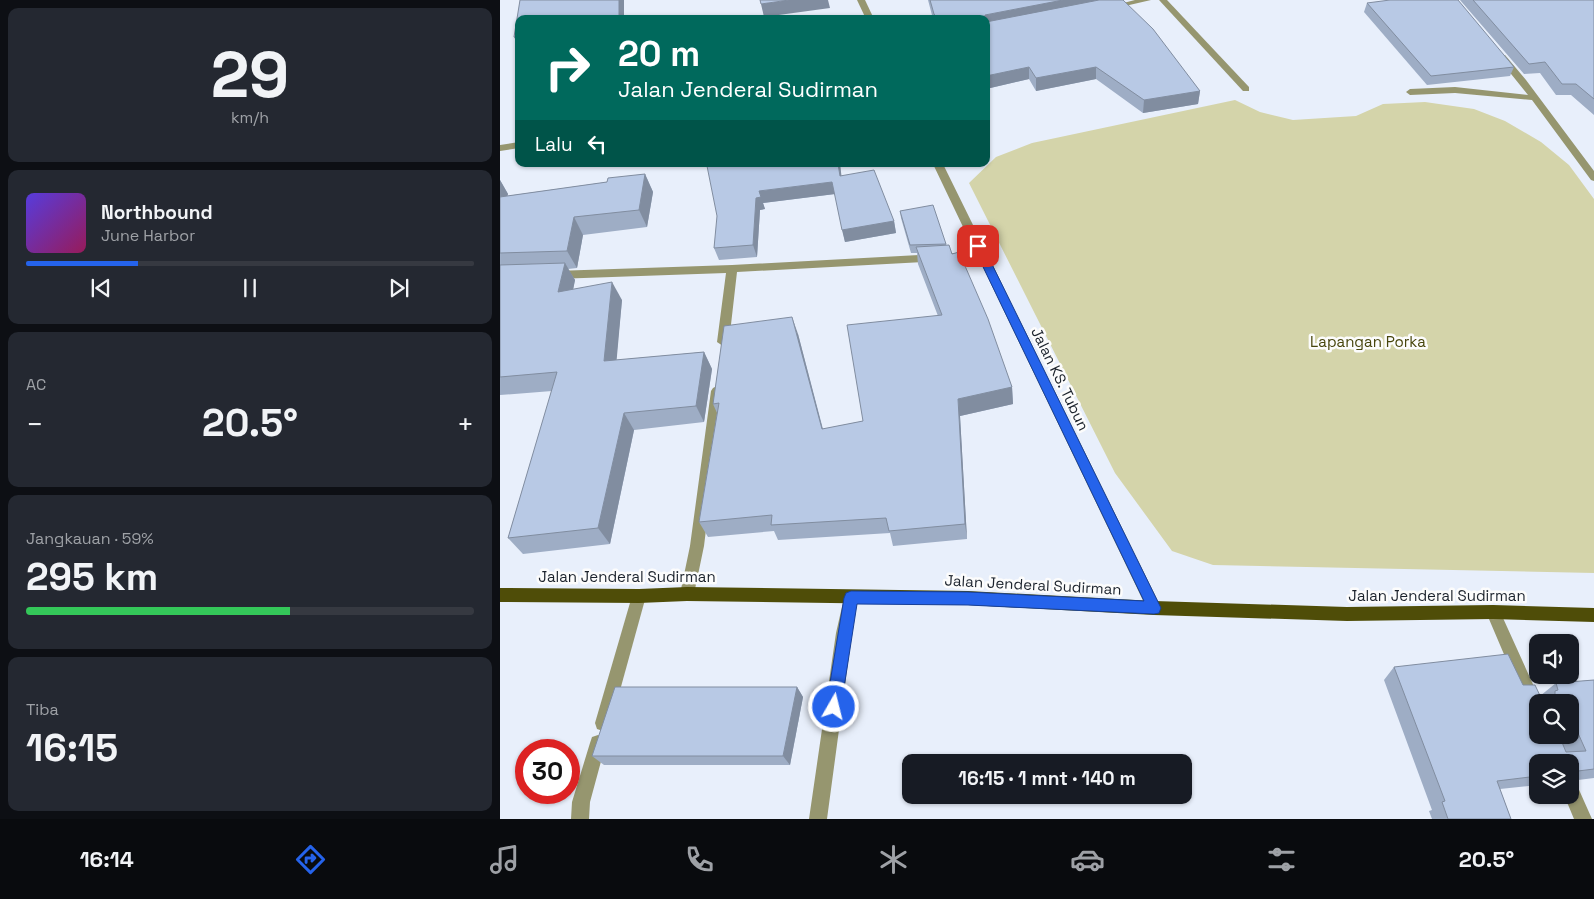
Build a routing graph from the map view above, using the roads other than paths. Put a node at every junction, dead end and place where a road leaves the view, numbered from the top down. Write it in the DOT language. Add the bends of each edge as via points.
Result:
graph roads {
  1 [pos="861,0"];
  2 [pos="1147,0"];
  3 [pos="1164,0"];
  4 [pos="1100,9"];
  5 [pos="868,15"];
  6 [pos="1498,52"];
  7 [pos="1246,89"];
  8 [pos="1410,92"];
  9 [pos="1534,98"];
  10 [pos="515,146"];
  11 [pos="500,148"];
  12 [pos="939,167"];
  13 [pos="1594,178"];
  14 [pos="982,255"];
  15 [pos="732,269"];
  16 [pos="539,276"];
  17 [pos="721,358"];
  18 [pos="718,378"];
  19 [pos="500,594"];
  20 [pos="687,594"];
  21 [pos="639,596"];
  22 [pos="851,598"];
  23 [pos="1154,608"];
  24 [pos="1493,612"];
  25 [pos="1594,615"];
  26 [pos="1529,694"];
  27 [pos="1576,804"];
  28 [pos="580,819"];
  29 [pos="818,819"];
  30 [pos="1583,819"];
  1 -- 5 [label="street"];
  2 -- 4 [label="street"];
  3 -- 7 [label="street"];
  6 -- 9 [label="street"];
  8 -- 9 [label="street" via="1455,90"];
  9 -- 13 [label="street"];
  10 -- 11 [label="street"];
  12 -- 14 [label="street, Jalan KS. Tubun"];
  14 -- 15 [label="street"];
  14 -- 23 [label="street, Jalan KS. Tubun"];
  15 -- 16 [label="street"];
  15 -- 17 [label="street"];
  18 -- 20 [label="street" via="697,546"];
  19 -- 21 [label="main road, Jalan Jenderal Sudirman"];
  20 -- 21 [label="main road, Jalan Jenderal Sudirman"];
  20 -- 22 [label="main road, Jalan Jenderal Sudirman"];
  21 -- 28 [label="street" via="581,802"];
  22 -- 23 [label="main road, Jalan Jenderal Sudirman" via="968,598"];
  22 -- 29 [label="street"];
  23 -- 24 [label="main road, Jalan Jenderal Sudirman" via="1347,614"];
  24 -- 25 [label="main road, Jalan Jenderal Sudirman"];
  24 -- 26 [label="street"];
  27 -- 30 [label="street"];
}
